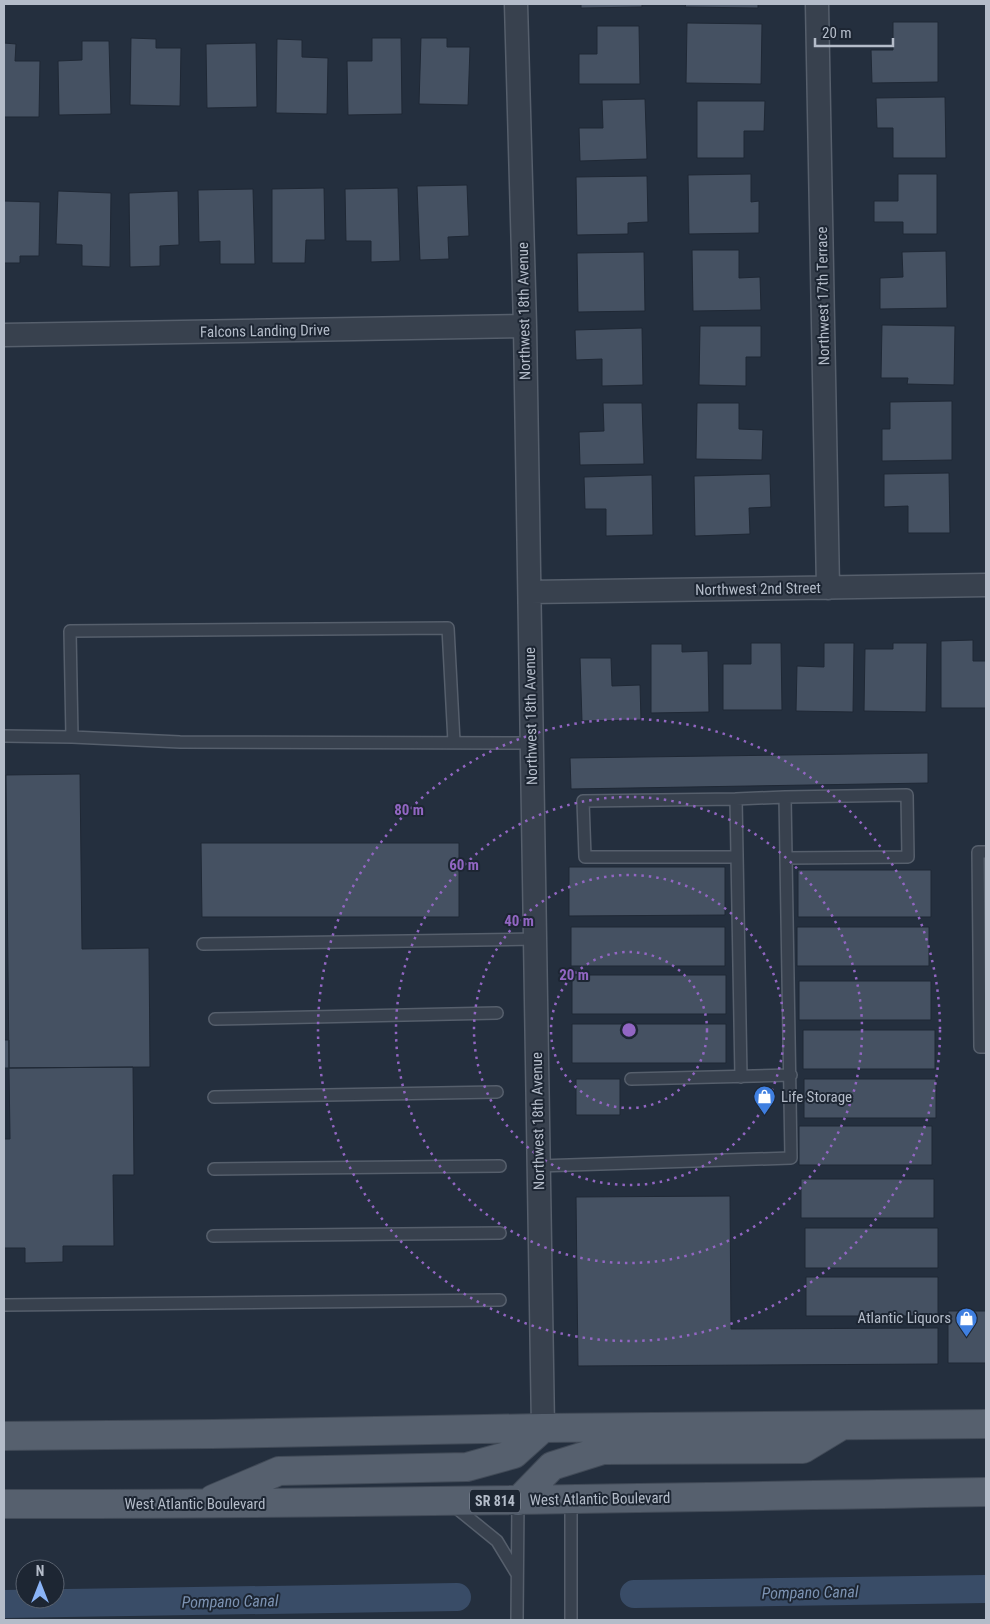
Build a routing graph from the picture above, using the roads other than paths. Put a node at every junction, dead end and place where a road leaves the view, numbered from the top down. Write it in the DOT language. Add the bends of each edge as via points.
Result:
graph roads {
  1 [pos="516,4"];
  2 [pos="818,4"];
  3 [pos="525,326"];
  4 [pos="4,335"];
  5 [pos="986,585"];
  6 [pos="828,588"];
  7 [pos="530,592"];
  8 [pos="4,736"];
  9 [pos="72,737"];
  10 [pos="454,742"];
  11 [pos="532,743"];
  12 [pos="785,796"];
  13 [pos="736,799"];
  14 [pos="986,852"];
  15 [pos="736,857"];
  16 [pos="786,858"];
  17 [pos="535,939"];
  18 [pos="203,944"];
  19 [pos="497,1013"];
  20 [pos="215,1019"];
  21 [pos="986,1047"];
  22 [pos="791,1075"];
  23 [pos="740,1076"];
  24 [pos="631,1079"];
  25 [pos="497,1092"];
  26 [pos="214,1097"];
  27 [pos="500,1166"];
  28 [pos="538,1166"];
  29 [pos="214,1169"];
  30 [pos="500,1233"];
  31 [pos="214,1236"];
  32 [pos="500,1300"];
  33 [pos="4,1305"];
  34 [pos="986,1424"];
  35 [pos="842,1426"];
  36 [pos="543,1428"];
  37 [pos="4,1436"];
  38 [pos="986,1492"];
  39 [pos="571,1499"];
  40 [pos="518,1500"];
  41 [pos="449,1501"];
  42 [pos="4,1504"];
  43 [pos="200,1504"];
  44 [pos="518,1576"];
  45 [pos="517,1620"];
  46 [pos="571,1620"];
  1 -- 3 [label="street, Northwest 18th Avenue"];
  2 -- 6 [label="street, Northwest 17th Terrace"];
  3 -- 4 [label="street, Falcons Landing Drive"];
  3 -- 7 [label="street, Northwest 18th Avenue"];
  5 -- 6 [label="street, Northwest 2nd Street"];
  6 -- 7 [label="street, Northwest 2nd Street"];
  7 -- 11 [label="street, Northwest 18th Avenue"];
  8 -- 9 [label="lane"];
  9 -- 10 [label="lane" via="180,742"];
  9 -- 10 [label="lane" via="70,630 448,628"];
  10 -- 11 [label="lane"];
  11 -- 17 [label="street, Northwest 18th Avenue"];
  12 -- 13 [label="lane"];
  12 -- 16 [label="lane"];
  12 -- 16 [label="lane" via="907,795 908,857"];
  13 -- 15 [label="lane"];
  13 -- 15 [label="lane" via="584,801 585,857"];
  14 -- 21 [label="lane" via="978,852 980,1047"];
  15 -- 23 [label="lane"];
  16 -- 22 [label="lane"];
  17 -- 18 [label="lane"];
  17 -- 28 [label="street, Northwest 18th Avenue"];
  19 -- 20 [label="lane"];
  22 -- 23 [label="lane"];
  22 -- 28 [label="lane" via="791,1158"];
  23 -- 24 [label="lane"];
  25 -- 26 [label="lane"];
  27 -- 29 [label="lane"];
  28 -- 36 [label="street, Northwest 18th Avenue"];
  30 -- 31 [label="lane"];
  32 -- 33 [label="lane"];
  34 -- 35 [label="main road"];
  35 -- 36 [label="main road"];
  35 -- 40 [label="main road" via="803,1448 603,1450 552,1466"];
  36 -- 37 [label="main road"];
  36 -- 43 [label="main road" via="514,1454 467,1467 279,1471"];
  38 -- 39 [label="main road, West Atlantic Boulevard / SR 814"];
  39 -- 40 [label="main road, West Atlantic Boulevard / SR 814"];
  39 -- 46 [label="lane"];
  40 -- 41 [label="main road, West Atlantic Boulevard / SR 814"];
  40 -- 44 [label="lane"];
  41 -- 43 [label="main road, West Atlantic Boulevard / SR 814"];
  41 -- 44 [label="lane" via="497,1541"];
  42 -- 43 [label="main road, West Atlantic Boulevard / SR 814"];
  44 -- 45 [label="lane"];
}
